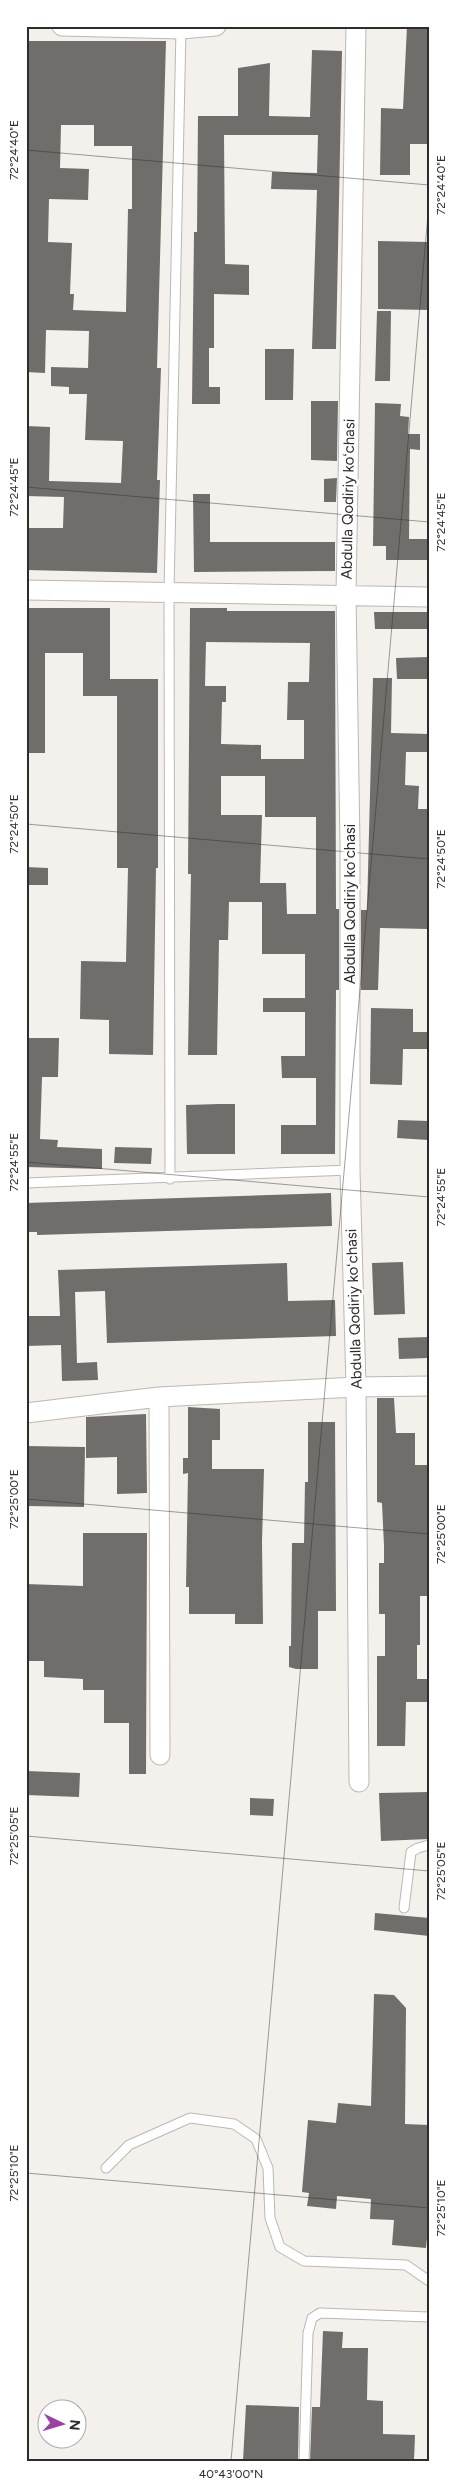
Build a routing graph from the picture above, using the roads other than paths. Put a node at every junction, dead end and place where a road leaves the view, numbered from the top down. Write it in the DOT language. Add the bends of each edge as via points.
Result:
graph roads {
  1 [pos="62,26"];
  2 [pos="216,26"];
  3 [pos="356,26"];
  4 [pos="182,29"];
  5 [pos="26,590"];
  6 [pos="169,592"];
  7 [pos="346,594"];
  8 [pos="429,597"];
  9 [pos="350,1170"];
  10 [pos="170,1178"];
  11 [pos="26,1183"];
  12 [pos="429,1386"];
  13 [pos="356,1387"];
  14 [pos="159,1397"];
  15 [pos="26,1413"];
  16 [pos="160,1755"];
  17 [pos="359,1782"];
  18 [pos="429,1846"];
  19 [pos="404,1908"];
  20 [pos="106,2168"];
  21 [pos="429,2281"];
  22 [pos="429,2317"];
  23 [pos="304,2461"];
  1 -- 4 [label="street"];
  2 -- 4 [label="street"];
  3 -- 7 [label="street, Abdulla Qodiriy koʻchasi"];
  4 -- 6 [label="lane"];
  5 -- 6 [label="street"];
  6 -- 7 [label="street"];
  6 -- 10 [label="lane"];
  7 -- 8 [label="street"];
  7 -- 9 [label="street, Abdulla Qodiriy koʻchasi"];
  9 -- 10 [label="lane"];
  9 -- 13 [label="street, Abdulla Qodiriy koʻchasi"];
  10 -- 11 [label="lane"];
  12 -- 13 [label="street"];
  13 -- 14 [label="street"];
  13 -- 17 [label="street, Abdulla Qodiriy koʻchasi"];
  14 -- 15 [label="street"];
  14 -- 16 [label="street"];
  18 -- 19 [label="lane" via="411,1852"];
  20 -- 21 [label="lane" via="129,2145 190,2118 234,2124 256,2139 268,2168 270,2218 280,2247 304,2261 406,2265"];
  22 -- 23 [label="lane" via="320,2314 312,2318 308,2333"];
}
